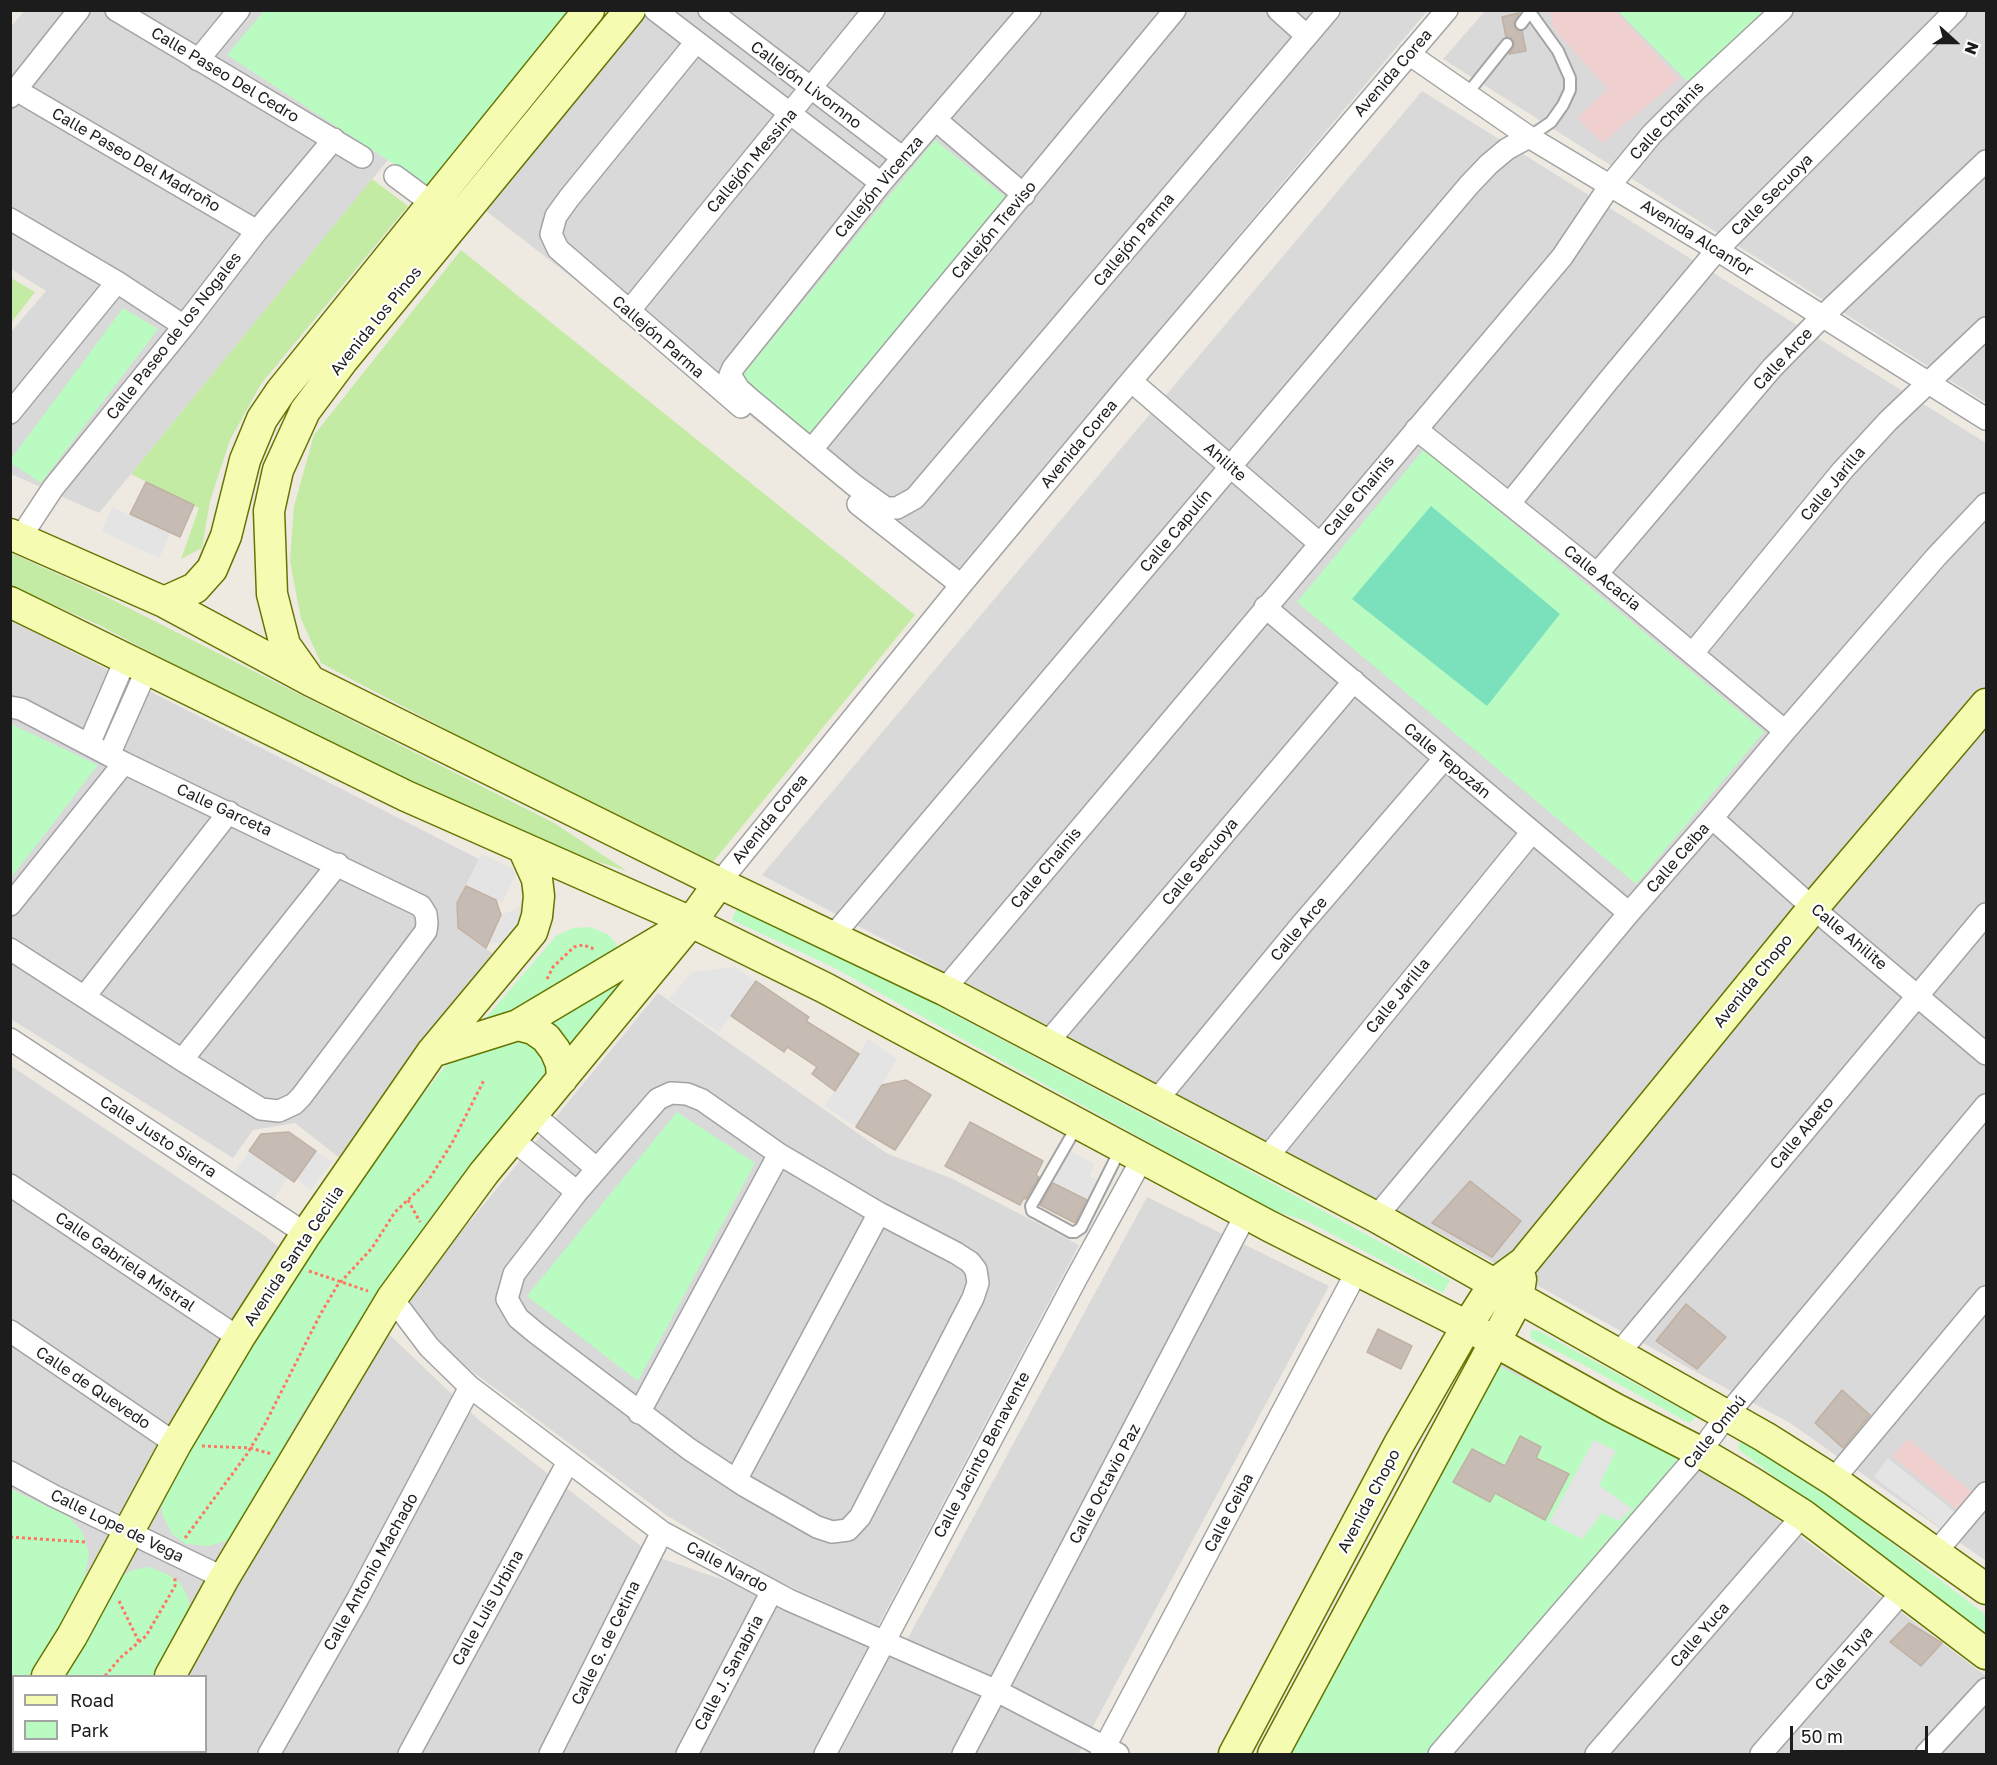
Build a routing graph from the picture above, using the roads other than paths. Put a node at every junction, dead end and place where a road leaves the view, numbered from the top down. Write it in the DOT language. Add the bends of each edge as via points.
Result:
graph roads {
  1 [pos="79,10"];
  2 [pos="116,10"];
  3 [pos="239,10"];
  4 [pos="589,10"];
  5 [pos="630,10"];
  6 [pos="655,10"];
  7 [pos="874,10"];
  8 [pos="1030,10"];
  9 [pos="1175,10"];
  10 [pos="1278,10"];
  11 [pos="1329,10"];
  12 [pos="1447,10"];
  13 [pos="1782,10"];
  14 [pos="1956,10"];
  15 [pos="1529,11"];
  16 [pos="717,13"];
  17 [pos="1521,24"];
  18 [pos="1306,36"];
  19 [pos="696,42"];
  20 [pos="1507,44"];
  21 [pos="1409,54"];
  22 [pos="198,60"];
  23 [pos="811,90"];
  24 [pos="13,94"];
  25 [pos="1467,94"];
  26 [pos="791,114"];
  27 [pos="936,120"];
  28 [pos="1529,137"];
  29 [pos="334,139"];
  30 [pos="362,157"];
  31 [pos="903,158"];
  32 [pos="1986,161"];
  33 [pos="395,177"];
  34 [pos="880,183"];
  35 [pos="1611,184"];
  36 [pos="1023,195"];
  37 [pos="432,204"];
  38 [pos="10,219"];
  39 [pos="257,231"];
  40 [pos="1717,250"];
  41 [pos="117,282"];
  42 [pos="629,311"];
  43 [pos="1823,316"];
  44 [pos="184,326"];
  45 [pos="1986,328"];
  46 [pos="1131,381"];
  47 [pos="1929,382"];
  48 [pos="10,413"];
  49 [pos="1986,419"];
  50 [pos="1416,429"];
  51 [pos="812,449"];
  52 [pos="245,460"];
  53 [pos="1230,467"];
  54 [pos="278,470"];
  55 [pos="1510,503"];
  56 [pos="1986,504"];
  57 [pos="15,536"];
  58 [pos="1319,543"];
  59 [pos="1597,574"];
  60 [pos="961,585"];
  61 [pos="10,602"];
  62 [pos="164,602"];
  63 [pos="1265,607"];
  64 [pos="1693,653"];
  65 [pos="136,664"];
  66 [pos="311,681"];
  67 [pos="1354,681"];
  68 [pos="1986,704"];
  69 [pos="10,707"];
  70 [pos="1785,730"];
  71 [pos="89,744"];
  72 [pos="117,759"];
  73 [pos="1444,759"];
  74 [pos="229,812"];
  75 [pos="1712,819"];
  76 [pos="1532,832"];
  77 [pos="524,850"];
  78 [pos="338,864"];
  79 [pos="719,884"];
  80 [pos="10,904"];
  81 [pos="1813,908"];
  82 [pos="1629,913"];
  83 [pos="1986,914"];
  84 [pos="691,922"];
  85 [pos="832,937"];
  86 [pos="10,949"];
  87 [pos="944,990"];
  88 [pos="1918,994"];
  89 [pos="85,996"];
  90 [pos="518,1025"];
  91 [pos="10,1039"];
  92 [pos="1047,1044"];
  93 [pos="432,1052"];
  94 [pos="1986,1054"];
  95 [pos="182,1060"];
  96 [pos="562,1079"];
  97 [pos="1156,1101"];
  98 [pos="1986,1105"];
  99 [pos="533,1114"];
  100 [pos="1078,1123"];
  101 [pos="512,1139"];
  102 [pos="1132,1152"];
  103 [pos="778,1154"];
  104 [pos="1265,1160"];
  105 [pos="597,1169"];
  106 [pos="10,1185"];
  107 [pos="577,1192"];
  108 [pos="879,1213"];
  109 [pos="1246,1214"];
  110 [pos="1376,1217"];
  111 [pos="306,1234"];
  112 [pos="1357,1271"];
  113 [pos="1506,1291"];
  114 [pos="1986,1297"];
  115 [pos="392,1298"];
  116 [pos="1467,1326"];
  117 [pos="10,1331"];
  118 [pos="238,1338"];
  119 [pos="1496,1341"];
  120 [pos="1618,1354"];
  121 [pos="470,1387"];
  122 [pos="639,1413"];
  123 [pos="1727,1415"];
  124 [pos="176,1444"];
  125 [pos="1700,1452"];
  126 [pos="568,1462"];
  127 [pos="10,1472"];
  128 [pos="736,1480"];
  129 [pos="1833,1480"];
  130 [pos="1986,1493"];
  131 [pos="1803,1515"];
  132 [pos="128,1531"];
  133 [pos="662,1532"];
  134 [pos="1936,1552"];
  135 [pos="224,1578"];
  136 [pos="1986,1589"];
  137 [pos="1904,1590"];
  138 [pos="772,1591"];
  139 [pos="883,1641"];
  140 [pos="1986,1654"];
  141 [pos="47,1675"];
  142 [pos="171,1675"];
  143 [pos="1986,1689"];
  144 [pos="997,1691"];
  145 [pos="1108,1752"];
  146 [pos="269,1755"];
  147 [pos="409,1755"];
  148 [pos="550,1755"];
  149 [pos="687,1755"];
  150 [pos="825,1755"];
  151 [pos="963,1755"];
  152 [pos="1234,1755"];
  153 [pos="1273,1755"];
  154 [pos="1438,1755"];
  155 [pos="1596,1755"];
  156 [pos="1761,1755"];
  157 [pos="1926,1755"];
  1 -- 24 [label="street"];
  2 -- 22 [label="street, Calle Paseo Del Cedro"];
  3 -- 22 [label="street"];
  4 -- 37 [label="street, Avenida los Pinos"];
  5 -- 54 [label="street, Avenida los Pinos" via="343,360 305,411"];
  6 -- 19 [label="street, Callejón Livornno"];
  7 -- 23 [label="street, Callejón Messina"];
  8 -- 27 [label="street, Callejón Vicenza"];
  9 -- 36 [label="street, Callejón Treviso"];
  10 -- 18 [label="street"];
  11 -- 18 [label="street, Callejón Parma"];
  12 -- 21 [label="street, Avenida Corea"];
  13 -- 35 [label="street, Calle Chainis" via="1652,134"];
  14 -- 40 [label="street, Calle Secuoya"];
  15 -- 17 [label="lane"];
  15 -- 28 [label="lane" via="1558,51 1570,78 1570,90 1551,122"];
  16 -- 23 [label="street, Callejón Livornno"];
  18 -- 51 [label="street, Callejón Parma" via="915,498 897,508 881,506"];
  19 -- 26 [label="street, Callejón Livornno"];
  19 -- 42 [label="street, Callejón Parma" via="569,198 556,216 551,234 558,249"];
  20 -- 25 [label="lane"];
  21 -- 25 [label="street, Avenida Alcanfor"];
  21 -- 46 [label="street, Avenida Corea"];
  22 -- 29 [label="street, Calle Paseo Del Cedro"];
  23 -- 26 [label="street, Callejón Messina"];
  23 -- 31 [label="street, Callejón Livornno"];
  24 -- 39 [label="street, Calle Paseo Del Madroño"];
  25 -- 28 [label="street, Avenida Alcanfor"];
  26 -- 34 [label="street, Callejón Livornno"];
  26 -- 42 [label="street, Callejón Messina"];
  27 -- 31 [label="street, Callejón Vicenza"];
  27 -- 36 [label="street"];
  28 -- 35 [label="street, Avenida Alcanfor"];
  28 -- 53 [label="street, Calle Capulín" via="1507,149 1469,185"];
  29 -- 30 [label="street, Calle Paseo Del Cedro"];
  29 -- 39 [label="street, Calle Paseo de los Nogales"];
  31 -- 34 [label="street, Callejón Vicenza"];
  32 -- 43 [label="street, Calle Arce"];
  33 -- 37 [label="street"];
  34 -- 51 [label="street, Callejón Vicenza" via="730,375 738,390"];
  35 -- 40 [label="street, Avenida Alcanfor"];
  35 -- 50 [label="street, Calle Chainis" via="1562,257"];
  36 -- 51 [label="street, Callejón Treviso"];
  37 -- 52 [label="street, Avenida los Pinos" via="281,391 262,419"];
  38 -- 41 [label="street"];
  39 -- 44 [label="street, Calle Paseo de los Nogales"];
  40 -- 43 [label="street, Avenida Alcanfor"];
  40 -- 55 [label="street, Calle Secuoya"];
  41 -- 44 [label="street"];
  41 -- 48 [label="street"];
  42 -- 60 [label="street, Callejón Parma" via="795,452"];
  43 -- 47 [label="street, Avenida Alcanfor"];
  43 -- 59 [label="street, Calle Arce" via="1758,385"];
  44 -- 57 [label="street, Calle Paseo de los Nogales"];
  45 -- 47 [label="street, Calle Jarilla"];
  46 -- 53 [label="street, Ahilite"];
  46 -- 60 [label="street, Avenida Corea"];
  47 -- 49 [label="street, Avenida Alcanfor"];
  47 -- 64 [label="street, Calle Jarilla" via="1842,471"];
  50 -- 55 [label="street, Calle Acacia"];
  50 -- 58 [label="street, Calle Chainis"];
  52 -- 54 [label="street"];
  52 -- 62 [label="street, Avenida los Pinos" via="226,536 212,569 195,588"];
  53 -- 58 [label="street, Ahilite"];
  53 -- 85 [label="street, Calle Capulín"];
  54 -- 66 [label="street, Avenida los Pinos" via="269,511 272,594 285,645"];
  55 -- 59 [label="street, Calle Acacia"];
  56 -- 70 [label="street, Calle Ceiba"];
  57 -- 62 [label="street"];
  58 -- 63 [label="street, Calle Chainis"];
  59 -- 64 [label="street, Calle Acacia"];
  60 -- 79 [label="street, Avenida Corea"];
  61 -- 65 [label="street"];
  62 -- 66 [label="street"];
  63 -- 67 [label="street, Calle Tepozán"];
  63 -- 87 [label="street, Calle Chainis"];
  64 -- 70 [label="street, Calle Acacia"];
  65 -- 71 [label="street"];
  65 -- 72 [label="street"];
  65 -- 77 [label="street"];
  66 -- 79 [label="street"];
  67 -- 73 [label="street, Calle Tepozán"];
  67 -- 92 [label="street, Calle Secuoya"];
  68 -- 81 [label="street, Avenida Chopo"];
  69 -- 71 [label="street, Calle Garceta"];
  70 -- 75 [label="street, Calle Ceiba"];
  71 -- 72 [label="street, Calle Garceta"];
  72 -- 74 [label="street, Calle Garceta"];
  72 -- 80 [label="street"];
  73 -- 76 [label="street, Calle Tepozán"];
  73 -- 97 [label="street, Calle Arce"];
  74 -- 78 [label="street, Calle Garceta"];
  74 -- 89 [label="street"];
  75 -- 81 [label="street, Calle Ahilite"];
  75 -- 82 [label="street, Calle Ceiba"];
  76 -- 82 [label="street, Calle Tepozán"];
  76 -- 104 [label="street, Calle Jarilla"];
  77 -- 84 [label="street"];
  77 -- 93 [label="street, Avenida Santa Cecilia" via="537,879 539,896 532,933"];
  78 -- 95 [label="street"];
  78 -- 95 [label="street, Calle Garceta" via="421,906 426,914 426,931 294,1104 279,1111 261,1109"];
  79 -- 84 [label="street"];
  79 -- 85 [label="street"];
  81 -- 88 [label="street, Calle Ahilite"];
  81 -- 113 [label="street, Avenida Chopo" via="1524,1262"];
  82 -- 110 [label="street, Calle Ceiba"];
  83 -- 88 [label="street, Calle Abeto"];
  84 -- 90 [label="street"];
  84 -- 96 [label="street"];
  84 -- 100 [label="street" via="825,988"];
  85 -- 87 [label="street"];
  86 -- 89 [label="street"];
  87 -- 92 [label="street"];
  88 -- 94 [label="street, Calle Ahilite"];
  88 -- 120 [label="street, Calle Abeto"];
  89 -- 95 [label="street"];
  90 -- 93 [label="street"];
  90 -- 96 [label="street" via="546,1038 561,1064"];
  91 -- 111 [label="street, Calle Justo Sierra"];
  92 -- 97 [label="street"];
  93 -- 111 [label="street, Avenida Santa Cecilia"];
  96 -- 99 [label="street"];
  97 -- 104 [label="street"];
  98 -- 123 [label="street, Calle Ombú"];
  99 -- 101 [label="street"];
  99 -- 105 [label="street"];
  100 -- 102 [label="street"];
  100 -- 102 [label="lane" via="1031,1206 1032,1211 1071,1232 1078,1231"];
  101 -- 107 [label="street"];
  101 -- 115 [label="street"];
  102 -- 109 [label="street"];
  102 -- 139 [label="street, Calle Jacinto Benavente" via="1076,1279"];
  103 -- 105 [label="street" via="702,1100 671,1093 658,1099"];
  103 -- 108 [label="street"];
  103 -- 122 [label="street"];
  104 -- 110 [label="street"];
  105 -- 107 [label="street"];
  106 -- 118 [label="street, Calle Gabriela Mistral"];
  107 -- 122 [label="street" via="514,1275 507,1299 518,1318"];
  108 -- 128 [label="street"];
  108 -- 128 [label="street" via="970,1262 978,1282 860,1517 848,1530 832,1532"];
  109 -- 112 [label="street"];
  109 -- 144 [label="street, Calle Octavio Paz"];
  110 -- 113 [label="street"];
  111 -- 118 [label="street, Avenida Santa Cecilia"];
  112 -- 116 [label="street"];
  112 -- 145 [label="street, Calle Ceiba"];
  113 -- 116 [label="street, Avenida Chopo"];
  113 -- 119 [label="street, Avenida Chopo"];
  113 -- 120 [label="street"];
  114 -- 129 [label="street"];
  115 -- 121 [label="street, Calle Nardo" via="429,1347"];
  115 -- 135 [label="street"];
  116 -- 119 [label="street"];
  116 -- 152 [label="street, Avenida Chopo" via="1399,1444"];
  117 -- 124 [label="street, Calle de Quevedo"];
  118 -- 124 [label="street, Avenida Santa Cecilia"];
  119 -- 125 [label="street"];
  119 -- 153 [label="street, Avenida Chopo"];
  120 -- 123 [label="street"];
  121 -- 126 [label="street, Calle Nardo"];
  121 -- 146 [label="street, Calle Antonio Machado"];
  122 -- 128 [label="street"];
  123 -- 125 [label="street, Calle Ombú"];
  123 -- 129 [label="street"];
  124 -- 132 [label="street, Avenida Santa Cecilia"];
  125 -- 131 [label="street"];
  125 -- 154 [label="street, Calle Ombú"];
  126 -- 133 [label="street, Calle Nardo"];
  126 -- 147 [label="street, Calle Luis Urbina"];
  127 -- 132 [label="street, Calle Lope de Vega"];
  129 -- 134 [label="street"];
  130 -- 134 [label="street"];
  131 -- 137 [label="street"];
  131 -- 155 [label="street, Calle Yuca"];
  132 -- 135 [label="street, Calle Lope de Vega"];
  132 -- 141 [label="street, Avenida Santa Cecilia"];
  133 -- 138 [label="street, Calle Nardo"];
  133 -- 148 [label="street, Calle G. de Cetina"];
  134 -- 136 [label="street"];
  135 -- 142 [label="street"];
  137 -- 140 [label="street"];
  137 -- 156 [label="street, Calle Tuya"];
  138 -- 139 [label="street, Calle Nardo"];
  138 -- 149 [label="street, Calle J. Sanabria"];
  139 -- 144 [label="street, Calle Nardo"];
  139 -- 150 [label="street, Calle Jacinto Benavente"];
  143 -- 157 [label="street"];
  144 -- 145 [label="street, Calle Nardo"];
  144 -- 151 [label="street, Calle Octavio Paz"];
}
